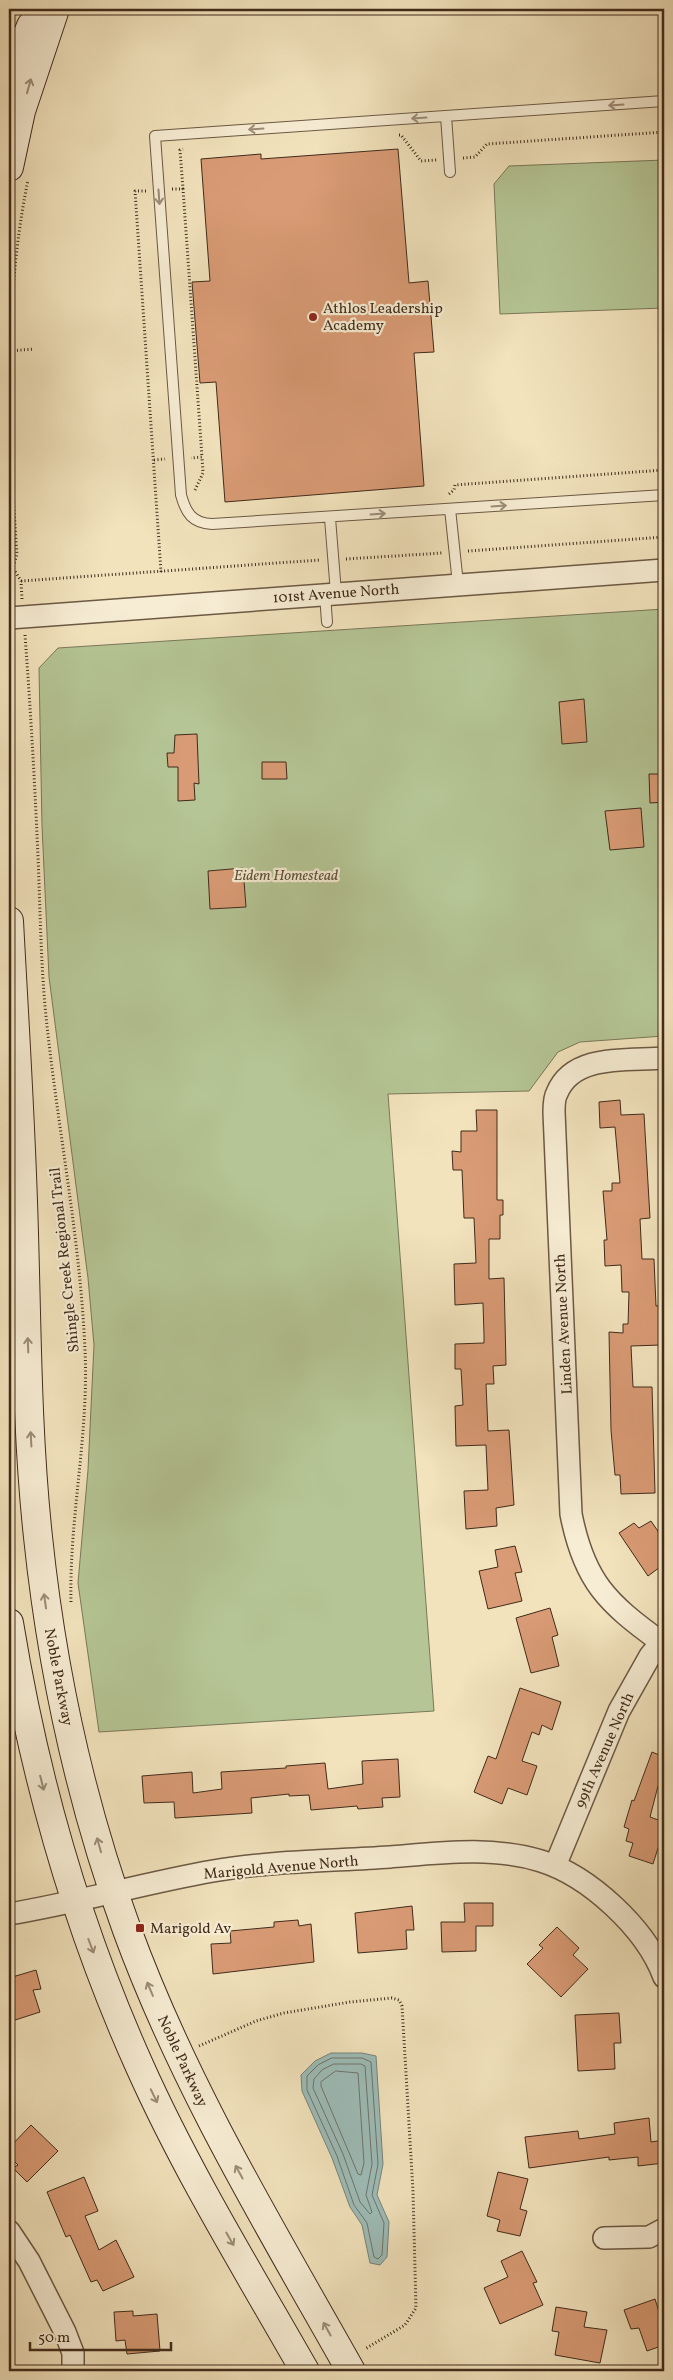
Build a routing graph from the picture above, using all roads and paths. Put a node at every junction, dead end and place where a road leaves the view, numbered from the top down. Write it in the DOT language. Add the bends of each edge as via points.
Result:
graph roads {
  1 [pos="38,9"];
  2 [pos="55,9"];
  3 [pos="9,80"];
  4 [pos="664,101"];
  5 [pos="446,116"];
  6 [pos="664,132"];
  7 [pos="392,135"];
  8 [pos="190,149"];
  9 [pos="449,159"];
  10 [pos="19,170"];
  11 [pos="450,172"];
  12 [pos="183,188"];
  13 [pos="34,349"];
  14 [pos="10,351"];
  15 [pos="202,457"];
  16 [pos="664,470"];
  17 [pos="664,495"];
  18 [pos="194,497"];
  19 [pos="440,498"];
  20 [pos="450,509"];
  21 [pos="330,518"];
  22 [pos="664,570"];
  23 [pos="21,581"];
  24 [pos="458,584"];
  25 [pos="330,594"];
  26 [pos="9,618"];
  27 [pos="327,622"];
  28 [pos="26,654"];
  29 [pos="9,921"];
  30 [pos="664,1058"];
  31 [pos="72,1608"];
  32 [pos="9,1622"];
  33 [pos="663,1641"];
  34 [pos="555,1866"];
  35 [pos="114,1891"];
  36 [pos="75,1900"];
  37 [pos="9,1914"];
  38 [pos="664,1977"];
  39 [pos="199,2046"];
  40 [pos="664,2229"];
  41 [pos="9,2231"];
  42 [pos="604,2238"];
  43 [pos="357,2361"];
  44 [pos="73,2371"];
  45 [pos="305,2371"];
  1 -- 3 [label="main road"];
  10 -- 2 [label="main road, one-way" via="24,102"];
  4 -- 5 [label="lane, one-way"];
  5 -- 9 [label="lane"];
  5 -- 21 [label="lane, one-way" via="155,136 180,486 186,511 193,520 202,524"];
  6 -- 9 [label="path" via="488,144 476,156"];
  7 -- 9 [label="path" via="401,135 421,161"];
  8 -- 12 [label="path" via="180,150"];
  9 -- 11 [label="lane"];
  10 -- 14 [label="path"];
  13 -- 14 [label="path"];
  14 -- 23 [label="path" via="9,397 17,554 13,568"];
  15 -- 18 [label="path" via="203,472"];
  16 -- 19 [label="path" via="455,484 454,490"];
  20 -- 17 [label="lane, one-way"];
  21 -- 20 [label="lane, one-way"];
  20 -- 24 [label="lane"];
  21 -- 25 [label="lane"];
  22 -- 24 [label="street, 101st Avenue North"];
  24 -- 25 [label="street, 101st Avenue North"];
  25 -- 26 [label="street, 101st Avenue North"];
  25 -- 27 [label="lane"];
  28 -- 31 [label="path, Shingle Creek Regional Trail" via="45,1007 78,1259 86,1351 86,1410 75,1512"];
  35 -- 29 [label="main road, Noble Parkway, one-way" via="74,1754 50,1634 37,1534"];
  30 -- 33 [label="street, Linden Avenue North" via="580,1067 556,1094 554,1112 571,1514 576,1539 584,1564 597,1586 615,1606"];
  32 -- 36 [label="main road, one-way" via="40,1779"];
  33 -- 34 [label="street, 99th Avenue North" via="650,1656 619,1711"];
  34 -- 35 [label="street, Marigold Avenue North" via="510,1854 436,1854 238,1867"];
  34 -- 38 [label="street" via="586,1884 618,1909 643,1939"];
  35 -- 36 [label="street, Marigold Avenue North"];
  43 -- 35 [label="main road, Noble Parkway, one-way" via="219,2136 176,2050 146,1980"];
  36 -- 37 [label="street, Marigold Avenue North"];
  36 -- 45 [label="main road, one-way" via="144,2076 223,2227"];
  39 -- 43 [label="path" via="256,2021 284,2013 350,2002 399,2000 402,2006 413,2191 416,2308 405,2325"];
  40 -- 42 [label="street" via="649,2237"];
  41 -- 44 [label="street" via="29,2261 65,2332 73,2353"];
}
